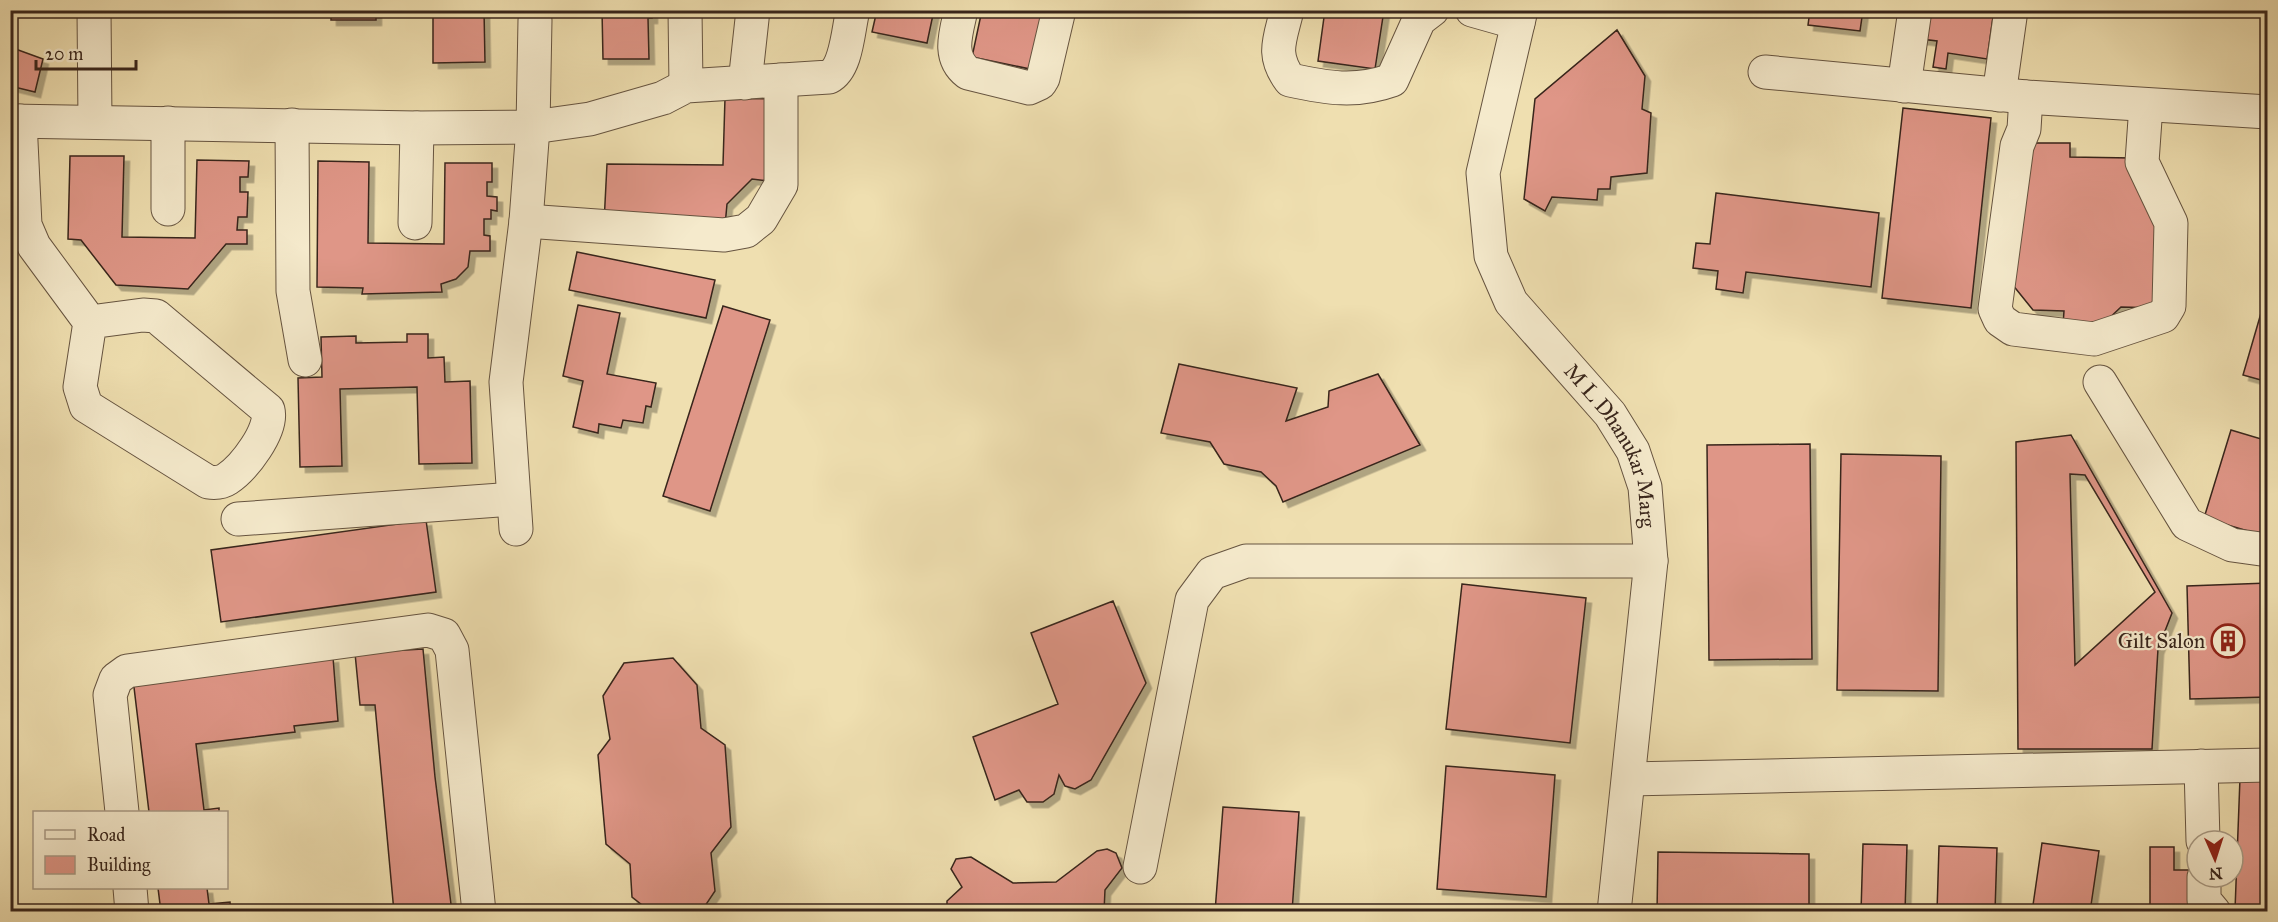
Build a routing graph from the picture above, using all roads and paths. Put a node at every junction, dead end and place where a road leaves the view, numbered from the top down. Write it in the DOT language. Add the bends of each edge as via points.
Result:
graph roads {
  1 [pos="94,10"];
  2 [pos="686,10"];
  3 [pos="753,10"];
  4 [pos="853,10"];
  5 [pos="961,10"];
  6 [pos="1059,10"];
  7 [pos="1287,10"];
  8 [pos="1432,10"];
  9 [pos="1472,10"];
  10 [pos="1915,10"];
  11 [pos="2011,10"];
  12 [pos="1520,16"];
  13 [pos="535,21"];
  14 [pos="1765,72"];
  15 [pos="781,80"];
  16 [pos="745,83"];
  17 [pos="686,86"];
  18 [pos="1904,86"];
  19 [pos="2012,96"];
  20 [pos="2146,105"];
  21 [pos="2268,112"];
  22 [pos="15,121"];
  23 [pos="95,122"];
  24 [pos="168,123"];
  25 [pos="292,125"];
  26 [pos="533,127"];
  27 [pos="417,128"];
  28 [pos="168,209"];
  29 [pos="526,221"];
  30 [pos="415,223"];
  31 [pos="90,322"];
  32 [pos="305,360"];
  33 [pos="2100,382"];
  34 [pos="238,519"];
  35 [pos="2268,550"];
  36 [pos="1651,561"];
  37 [pos="2268,765"];
  38 [pos="2201,766"];
  39 [pos="1629,778"];
  40 [pos="122,811"];
  41 [pos="2203,829"];
  42 [pos="1140,867"];
  43 [pos="130,889"];
  44 [pos="2205,889"];
  45 [pos="132,912"];
  46 [pos="479,912"];
  47 [pos="1614,912"];
  48 [pos="2214,912"];
  1 -- 23 [label="street"];
  2 -- 17 [label="street"];
  3 -- 16 [label="street"];
  4 -- 15 [label="street" via="836,73 829,77"];
  5 -- 6 [label="street" via="954,45 960,67 968,73 1029,88 1044,78"];
  7 -- 8 [label="street" via="1278,46 1279,65 1290,80 1328,88 1370,88 1392,80 1419,20"];
  9 -- 12 [label="street"];
  10 -- 18 [label="street"];
  11 -- 19 [label="street"];
  12 -- 36 [label="street, M L Dhanukar Marg" via="1483,173 1491,256 1511,302 1610,414 1633,450 1645,487"];
  13 -- 26 [label="street"];
  14 -- 18 [label="street"];
  15 -- 16 [label="street"];
  15 -- 29 [label="street" via="781,185 761,219 747,231 724,235"];
  16 -- 17 [label="street"];
  17 -- 26 [label="street" via="663,98 590,119"];
  18 -- 19 [label="street"];
  19 -- 20 [label="street"];
  19 -- 20 [label="street" via="2024,129 2017,146 1995,309 2000,320 2013,330 2094,339 2163,316 2169,306 2171,224 2142,162"];
  20 -- 21 [label="street"];
  22 -- 23 [label="street"];
  22 -- 31 [label="street" via="25,225 34,246"];
  23 -- 24 [label="street"];
  24 -- 25 [label="street"];
  24 -- 28 [label="street"];
  25 -- 27 [label="street"];
  25 -- 32 [label="street" via="293,291"];
  26 -- 27 [label="street"];
  26 -- 29 [label="street"];
  27 -- 30 [label="street"];
  29 -- 34 [label="street" via="506,382 514,514"];
  31 -- 31 [label="street" via="80,387 86,406 208,482 218,483 230,477 264,437 268,410 156,316"];
  33 -- 35 [label="street" via="2187,524 2232,545"];
  36 -- 39 [label="street, M L Dhanukar Marg"];
  36 -- 42 [label="street" via="1246,561 1212,573 1192,600"];
  37 -- 38 [label="street"];
  38 -- 39 [label="street"];
  38 -- 41 [label="street"];
  39 -- 47 [label="street, M L Dhanukar Marg"];
  40 -- 46 [label="street" via="110,695 116,679 127,671 428,630 444,635 452,650"];
  43 -- 45 [label="street"];
  44 -- 48 [label="street" via="2205,900"];
}
